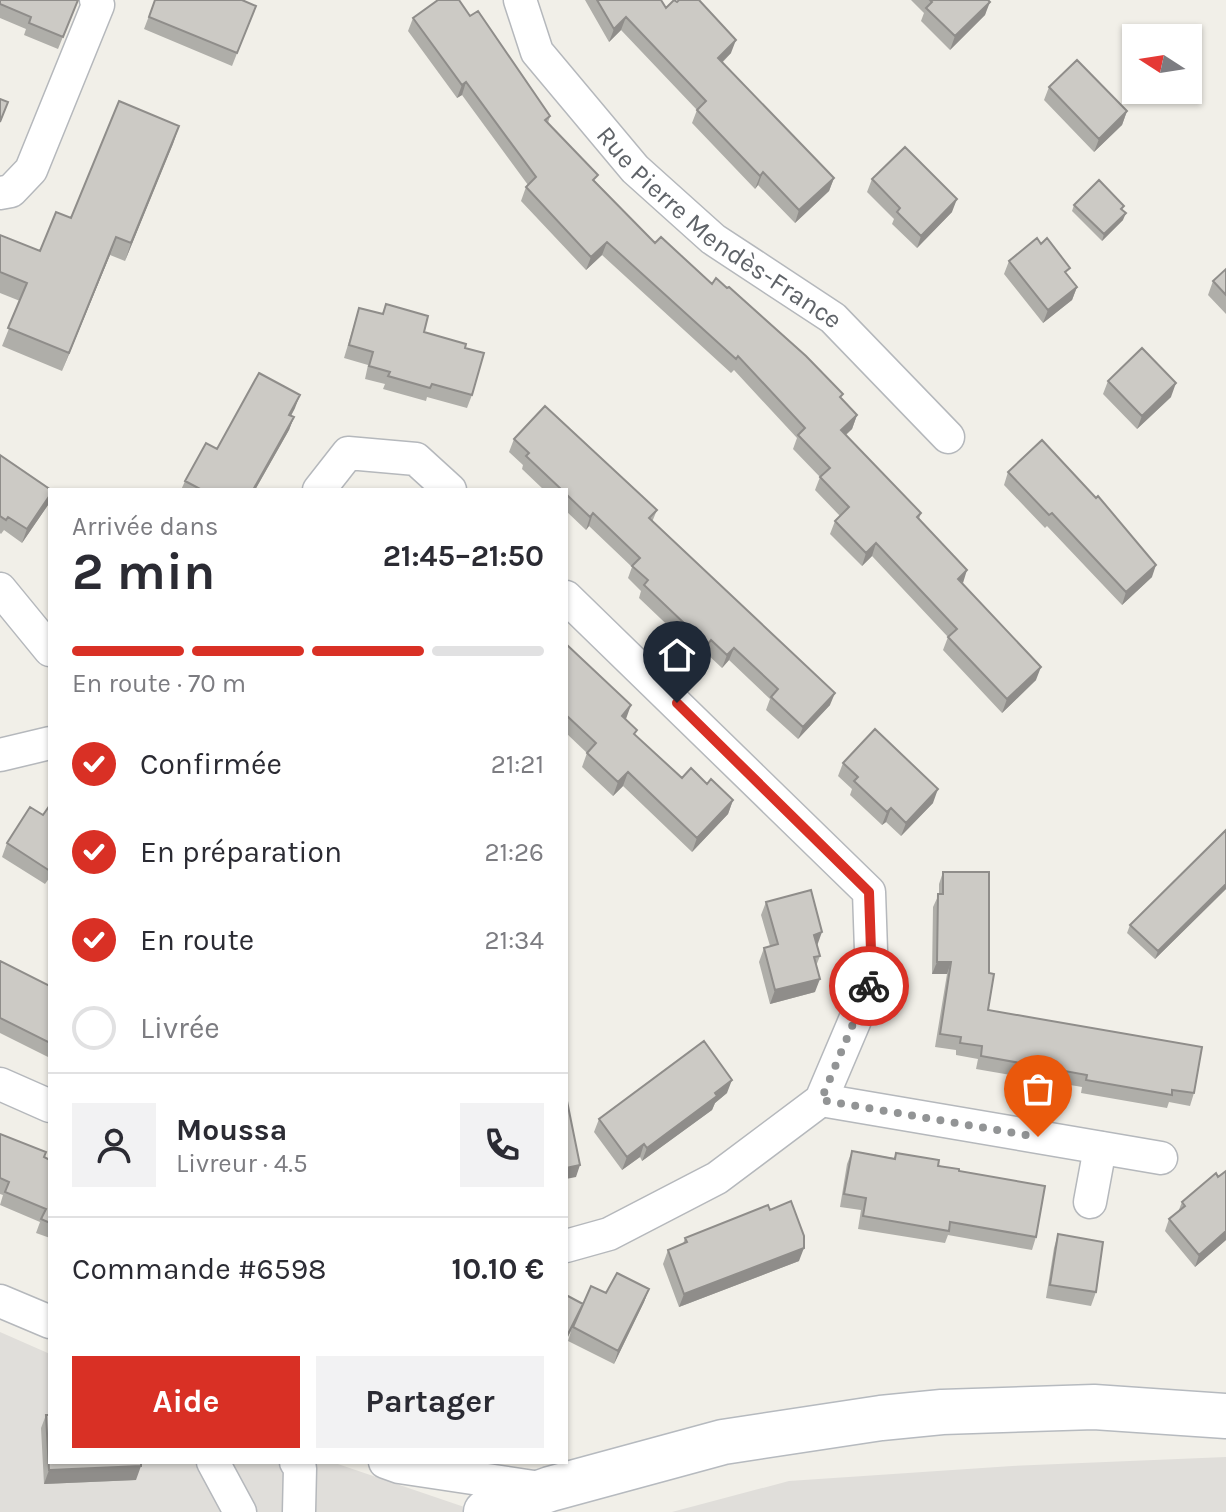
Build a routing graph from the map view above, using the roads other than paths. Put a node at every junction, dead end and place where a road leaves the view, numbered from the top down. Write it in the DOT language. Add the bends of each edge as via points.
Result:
graph roads {
  1 [pos="96,0"];
  2 [pos="520,0"];
  3 [pos="0,193"];
  4 [pos="948,437"];
  5 [pos="321,488"];
  6 [pos="448,488"];
  7 [pos="0,589"];
  8 [pos="568,599"];
  9 [pos="48,648"];
  10 [pos="48,743"];
  11 [pos="0,755"];
  12 [pos="0,1084"];
  13 [pos="821,1100"];
  14 [pos="48,1105"];
  15 [pos="1100,1148"];
  16 [pos="1161,1158"];
  17 [pos="1090,1202"];
  18 [pos="568,1245"];
  19 [pos="0,1301"];
  20 [pos="48,1321"];
  21 [pos="1226,1416"];
  22 [pos="297,1464"];
  23 [pos="391,1464"];
  24 [pos="217,1470"];
  25 [pos="550,1489"];
  26 [pos="210,1512"];
  27 [pos="240,1512"];
  28 [pos="299,1512"];
  29 [pos="486,1512"];
  1 -- 3 [label="street" via="31,170 11,191"];
  2 -- 4 [label="street, Rue Pierre Mendès-France" via="537,52 635,169 713,239 833,318"];
  5 -- 6 [label="street" via="348,453 416,459"];
  7 -- 9 [label="street"];
  8 -- 13 [label="street" via="869,892 872,980"];
  10 -- 11 [label="street"];
  12 -- 14 [label="street"];
  13 -- 15 [label="street"];
  13 -- 18 [label="street" via="717,1178 609,1234"];
  15 -- 16 [label="street"];
  15 -- 17 [label="street"];
  19 -- 20 [label="street"];
  21 -- 25 [label="street" via="1094,1407 881,1418 723,1442"];
  22 -- 28 [label="street"];
  23 -- 25 [label="street"];
  24 -- 26 [label="street"];
  24 -- 27 [label="street"];
  25 -- 29 [label="street"];
}
